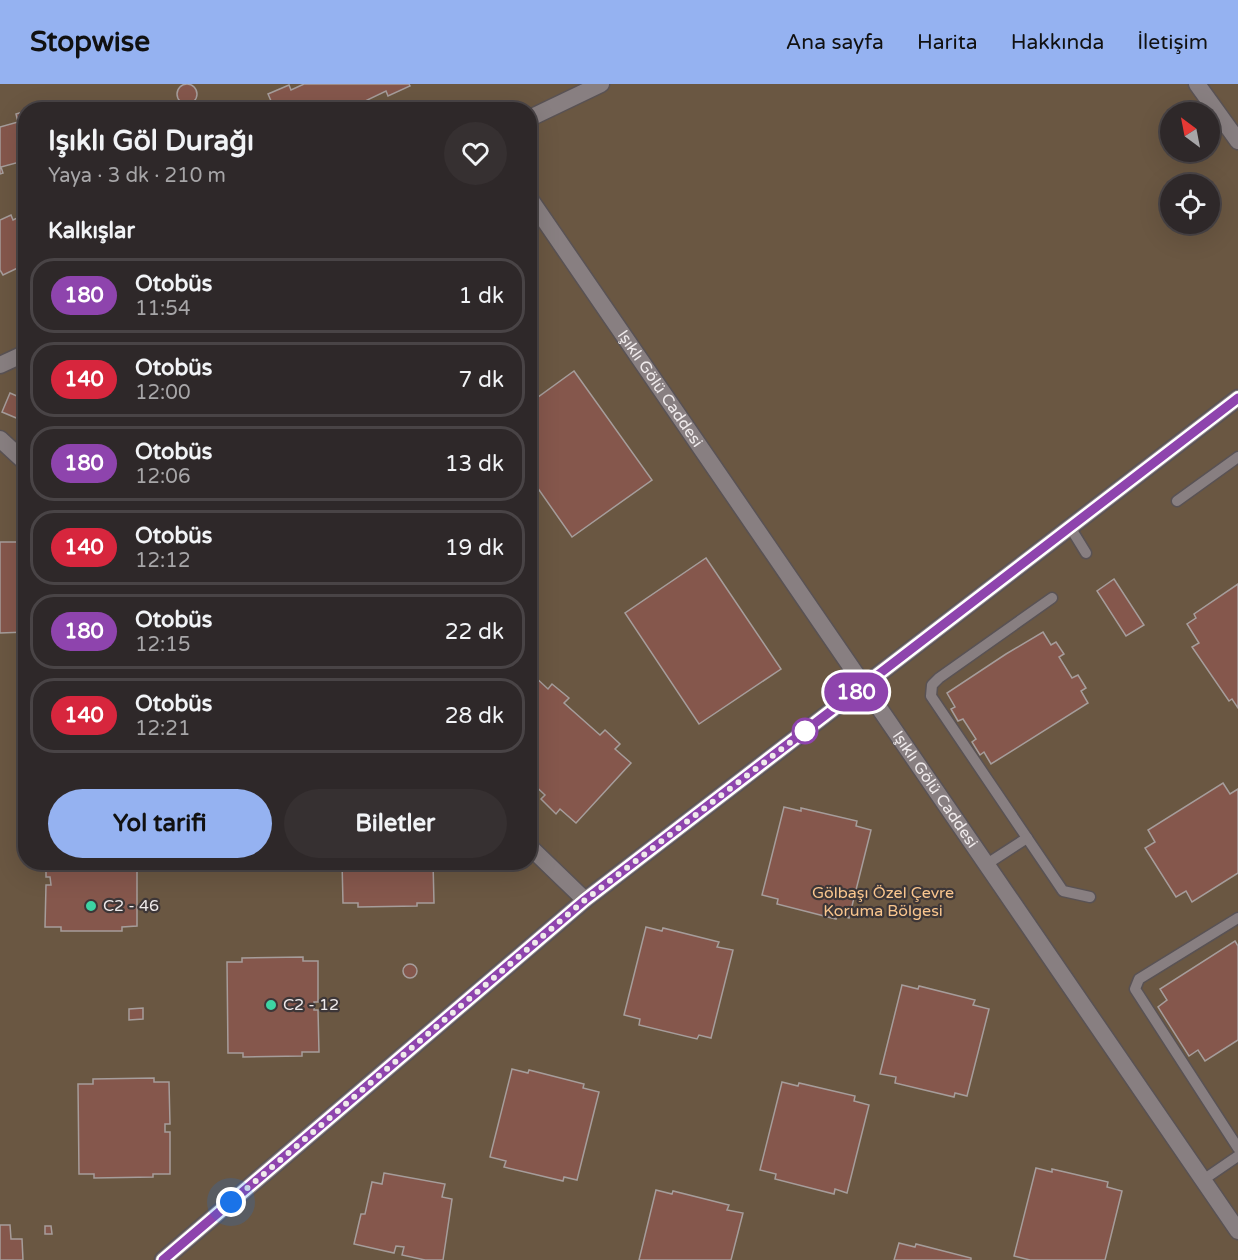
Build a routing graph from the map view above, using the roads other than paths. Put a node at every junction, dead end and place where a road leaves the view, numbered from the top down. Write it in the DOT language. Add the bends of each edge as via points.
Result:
graph roads {
  1 [pos="601,84"];
  2 [pos="1197,84"];
  3 [pos="537,115"];
  4 [pos="1238,141"];
  5 [pos="537,209"];
  6 [pos="18,357"];
  7 [pos="0,365"];
  8 [pos="1238,398"];
  9 [pos="1,441"];
  10 [pos="18,456"];
  11 [pos="1238,457"];
  12 [pos="1177,501"];
  13 [pos="1070,528"];
  14 [pos="1086,553"];
  15 [pos="1052,598"];
  16 [pos="864,686"];
  17 [pos="1027,838"];
  18 [pos="537,854"];
  19 [pos="987,864"];
  20 [pos="1090,897"];
  21 [pos="585,900"];
  22 [pos="1238,918"];
  23 [pos="1238,1148"];
  24 [pos="1238,1156"];
  25 [pos="1203,1180"];
  26 [pos="1238,1231"];
  27 [pos="163,1260"];
  1 -- 3 [label="street"];
  2 -- 4 [label="street"];
  5 -- 16 [label="street, Işıklı Gölü Caddesi"];
  6 -- 7 [label="street"];
  8 -- 13 [label="street"];
  9 -- 10 [label="street"];
  11 -- 12 [label="lane"];
  13 -- 14 [label="lane"];
  13 -- 16 [label="street"];
  15 -- 17 [label="lane" via="932,685 931,696 936,706"];
  16 -- 19 [label="street, Işıklı Gölü Caddesi"];
  16 -- 21 [label="street"];
  17 -- 19 [label="lane"];
  17 -- 20 [label="lane" via="1063,891"];
  18 -- 21 [label="street"];
  19 -- 25 [label="street, Işıklı Gölü Caddesi"];
  21 -- 27 [label="street"];
  22 -- 23 [label="lane" via="1139,979 1135,989"];
  24 -- 25 [label="lane"];
  25 -- 26 [label="street, Işıklı Gölü Caddesi"];
}
